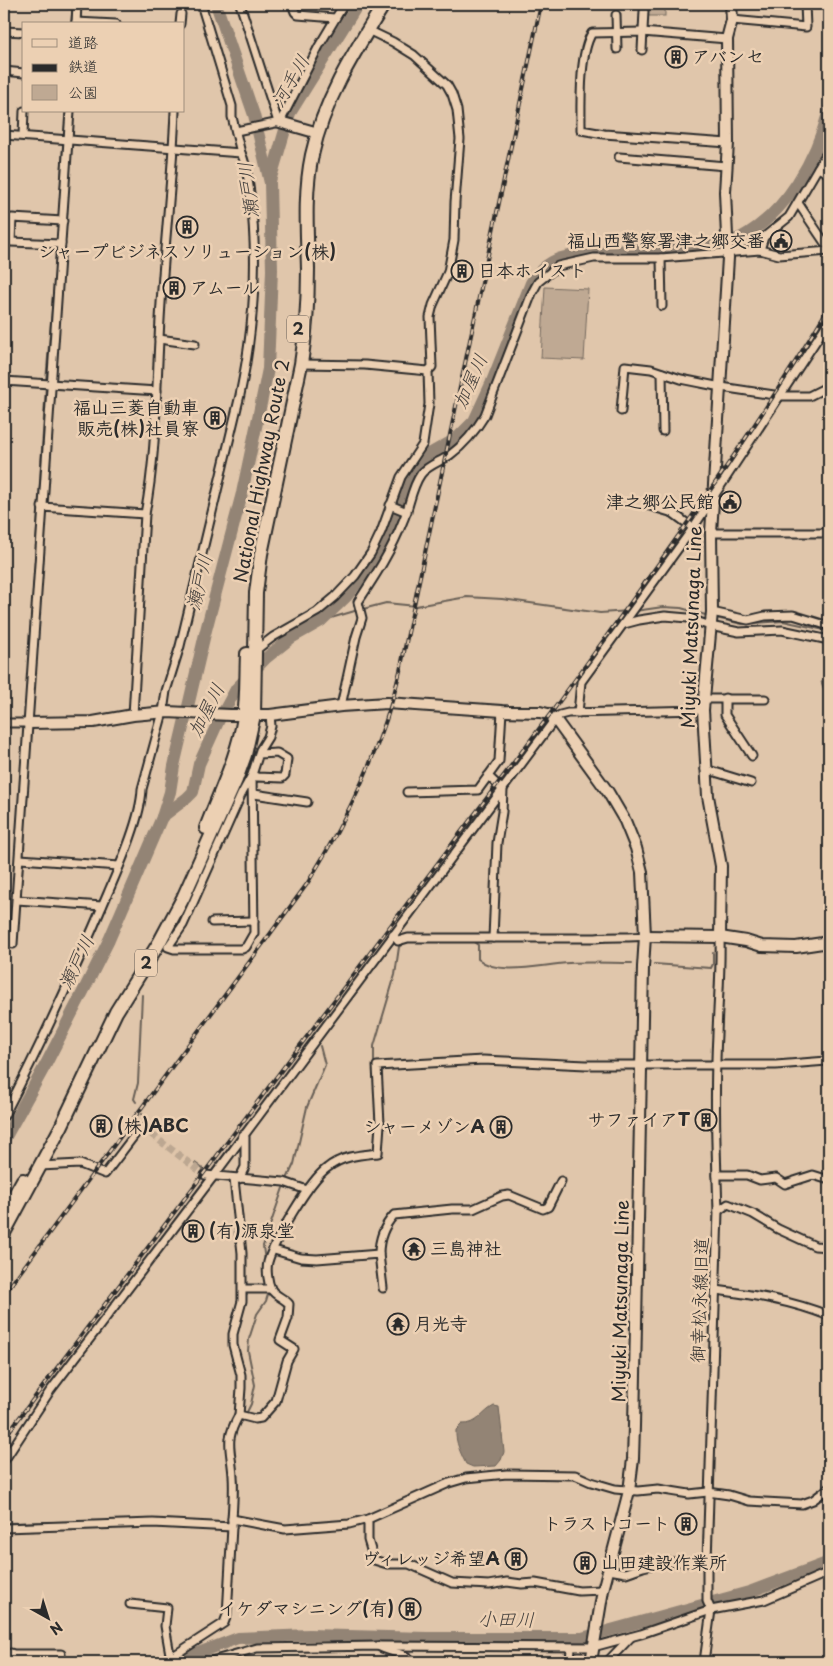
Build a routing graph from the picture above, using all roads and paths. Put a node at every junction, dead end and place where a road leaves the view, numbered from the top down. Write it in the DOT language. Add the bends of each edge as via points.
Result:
graph roads {
  1 [pos="77,4"];
  2 [pos="201,4"];
  3 [pos="240,4"];
  4 [pos="292,4"];
  5 [pos="344,4"];
  6 [pos="375,4"];
  7 [pos="384,4"];
  8 [pos="731,4"];
  9 [pos="805,4"];
  10 [pos="644,11"];
  11 [pos="181,14"];
  12 [pos="616,15"];
  13 [pos="335,18"];
  14 [pos="732,20"];
  15 [pos="76,22"];
  16 [pos="180,22"];
  17 [pos="368,30"];
  18 [pos="4,31"];
  19 [pos="22,32"];
  20 [pos="642,32"];
  21 [pos="617,33"];
  22 [pos="727,39"];
  23 [pos="617,49"];
  24 [pos="642,50"];
  25 [pos="4,71"];
  26 [pos="22,72"];
  27 [pos="24,112"];
  28 [pos="70,112"];
  29 [pos="175,112"];
  30 [pos="278,122"];
  31 [pos="310,130"];
  32 [pos="238,131"];
  33 [pos="4,135"];
  34 [pos="23,136"];
  35 [pos="68,141"];
  36 [pos="728,143"];
  37 [pos="173,149"];
  38 [pos="829,149"];
  39 [pos="241,153"];
  40 [pos="619,157"];
  41 [pos="726,166"];
  42 [pos="818,168"];
  43 [pos="829,174"];
  44 [pos="798,202"];
  45 [pos="60,221"];
  46 [pos="58,244"];
  47 [pos="728,245"];
  48 [pos="760,250"];
  49 [pos="829,250"];
  50 [pos="661,258"];
  51 [pos="662,306"];
  52 [pos="829,321"];
  53 [pos="159,339"];
  54 [pos="195,344"];
  55 [pos="301,364"];
  56 [pos="428,371"];
  57 [pos="662,373"];
  58 [pos="4,381"];
  59 [pos="48,384"];
  60 [pos="829,386"];
  61 [pos="721,388"];
  62 [pos="157,391"];
  63 [pos="781,396"];
  64 [pos="621,411"];
  65 [pos="663,431"];
  66 [pos="712,498"];
  67 [pos="391,506"];
  68 [pos="650,506"];
  69 [pos="42,507"];
  70 [pos="405,512"];
  71 [pos="145,514"];
  72 [pos="693,528"];
  73 [pos="711,533"];
  74 [pos="829,533"];
  75 [pos="711,618"];
  76 [pos="624,624"];
  77 [pos="829,626"];
  78 [pos="829,640"];
  79 [pos="252,658"];
  80 [pos="725,698"];
  81 [pos="705,699"];
  82 [pos="765,699"];
  83 [pos="341,706"];
  84 [pos="703,710"];
  85 [pos="502,711"];
  86 [pos="165,712"];
  87 [pos="578,713"];
  88 [pos="133,715"];
  89 [pos="249,715"];
  90 [pos="270,715"];
  91 [pos="555,719"];
  92 [pos="4,723"];
  93 [pos="26,723"];
  94 [pos="259,754"];
  95 [pos="752,756"];
  96 [pos="705,769"];
  97 [pos="252,775"];
  98 [pos="488,776"];
  99 [pos="752,783"];
  100 [pos="501,787"];
  101 [pos="407,792"];
  102 [pos="236,793"];
  103 [pos="254,794"];
  104 [pos="308,802"];
  105 [pos="20,859"];
  106 [pos="120,866"];
  107 [pos="17,900"];
  108 [pos="102,906"];
  109 [pos="254,921"];
  110 [pos="212,922"];
  111 [pos="393,935"];
  112 [pos="645,936"];
  113 [pos="720,937"];
  114 [pos="493,938"];
  115 [pos="829,942"];
  116 [pos="13,944"];
  117 [pos="163,945"];
  118 [pos="829,1059"];
  119 [pos="641,1064"];
  120 [pos="716,1064"];
  121 [pos="4,1116"];
  122 [pos="143,1128"];
  123 [pos="243,1135"];
  124 [pos="40,1166"];
  125 [pos="717,1175"];
  126 [pos="209,1176"];
  127 [pos="237,1179"];
  128 [pos="829,1180"];
  129 [pos="561,1181"];
  130 [pos="307,1190"];
  131 [pos="718,1211"];
  132 [pos="4,1214"];
  133 [pos="4,1233"];
  134 [pos="829,1247"];
  135 [pos="274,1250"];
  136 [pos="379,1254"];
  137 [pos="383,1288"];
  138 [pos="243,1289"];
  139 [pos="268,1289"];
  140 [pos="716,1290"];
  141 [pos="829,1316"];
  142 [pos="239,1414"];
  143 [pos="4,1461"];
  144 [pos="829,1488"];
  145 [pos="628,1491"];
  146 [pos="708,1492"];
  147 [pos="232,1519"];
  148 [pos="368,1520"];
  149 [pos="4,1528"];
  150 [pos="232,1528"];
  151 [pos="707,1562"];
  152 [pos="608,1570"];
  153 [pos="829,1572"];
  154 [pos="603,1590"];
  155 [pos="130,1604"];
  156 [pos="710,1609"];
  157 [pos="633,1636"];
  158 [pos="595,1640"];
  159 [pos="378,1646"];
  160 [pos="571,1648"];
  161 [pos="7,1653"];
  162 [pos="171,1660"];
  163 [pos="10,1662"];
  164 [pos="60,1662"];
  165 [pos="208,1662"];
  166 [pos="413,1662"];
  167 [pos="570,1662"];
  168 [pos="591,1662"];
  169 [pos="607,1662"];
  170 [pos="704,1662"];
  1 -- 15 [label="street"];
  2 -- 32 [label="street"];
  3 -- 30 [label="street"];
  4 -- 13 [label="street" via="298,15"];
  5 -- 13 [label="street"];
  6 -- 31 [label="highway, National Highway Route 2 / 2" via="334,73"];
  7 -- 17 [label="highway, National Highway Route 2 / 2"];
  8 -- 14 [label="main road, Miyuki Matsunaga Line"];
  9 -- 14 [label="street" via="806,27"];
  10 -- 20 [label="street"];
  11 -- 16 [label="street"];
  12 -- 21 [label="street"];
  13 -- 30 [label="street"];
  14 -- 22 [label="main road, Miyuki Matsunaga Line"];
  17 -- 31 [label="highway, National Highway Route 2 / 2"];
  17 -- 56 [label="street" via="414,55 446,86 457,110 460,139 454,240 448,272 430,317 432,367"];
  18 -- 19 [label="street"];
  20 -- 21 [label="street"];
  20 -- 22 [label="street"];
  20 -- 24 [label="street"];
  21 -- 23 [label="street"];
  21 -- 36 [label="street" via="592,33 586,42 581,130"];
  22 -- 36 [label="main road, Miyuki Matsunaga Line"];
  25 -- 26 [label="street"];
  27 -- 34 [label="street"];
  28 -- 35 [label="street"];
  29 -- 37 [label="street"];
  30 -- 31 [label="main road"];
  30 -- 32 [label="street"];
  31 -- 55 [label="highway, National Highway Route 2 / 2" via="312,155 306,217 308,294"];
  31 -- 79 [label="highway, National Highway Route 2 / 2" via="301,182 298,334 253,553 250,589"];
  32 -- 39 [label="street"];
  33 -- 34 [label="street"];
  34 -- 35 [label="street"];
  35 -- 37 [label="street"];
  35 -- 45 [label="street"];
  36 -- 41 [label="main road, Miyuki Matsunaga Line"];
  37 -- 39 [label="street"];
  37 -- 53 [label="street"];
  38 -- 42 [label="street"];
  39 -- 86 [label="street" via="247,175 254,236 249,340 230,441 166,691"];
  40 -- 41 [label="street"];
  41 -- 47 [label="main road, Miyuki Matsunaga Line"];
  42 -- 43 [label="street"];
  42 -- 44 [label="street"];
  44 -- 48 [label="street" via="788,217 764,237"];
  44 -- 49 [label="street"];
  45 -- 46 [label="street"];
  45 -- 46 [label="street" via="12,218 11,242"];
  46 -- 59 [label="street"];
  47 -- 48 [label="street"];
  47 -- 50 [label="street"];
  47 -- 61 [label="main road, Miyuki Matsunaga Line"];
  48 -- 49 [label="street" via="779,255"];
  50 -- 51 [label="street"];
  50 -- 70 [label="street" via="594,258 558,266 538,282 485,415 466,441 421,475"];
  52 -- 63 [label="street"];
  53 -- 54 [label="street"];
  53 -- 62 [label="street"];
  55 -- 56 [label="street" via="365,365"];
  55 -- 79 [label="highway, National Highway Route 2 / 2" via="261,554"];
  56 -- 67 [label="street" via="430,404 423,444 401,476"];
  57 -- 61 [label="street"];
  57 -- 64 [label="street" via="625,366"];
  57 -- 65 [label="street"];
  58 -- 59 [label="street"];
  59 -- 62 [label="street"];
  59 -- 69 [label="street"];
  60 -- 63 [label="street" via="809,396"];
  61 -- 63 [label="street"];
  61 -- 66 [label="main road, Miyuki Matsunaga Line"];
  62 -- 71 [label="street" via="151,483"];
  63 -- 66 [label="street"];
  66 -- 72 [label="street"];
  66 -- 73 [label="main road, Miyuki Matsunaga Line"];
  67 -- 70 [label="street"];
  67 -- 79 [label="street" via="371,553 355,576 317,612 273,637"];
  68 -- 72 [label="street" via="673,513"];
  69 -- 71 [label="street"];
  69 -- 93 [label="street"];
  70 -- 83 [label="street" via="391,548 358,602 362,618"];
  71 -- 88 [label="street"];
  72 -- 76 [label="street"];
  73 -- 74 [label="street"];
  73 -- 75 [label="main road, Miyuki Matsunaga Line"];
  75 -- 76 [label="street" via="665,616"];
  75 -- 77 [label="street" via="748,620 792,615"];
  75 -- 78 [label="street" via="739,632 782,630"];
  75 -- 81 [label="main road, Miyuki Matsunaga Line"];
  76 -- 87 [label="street" via="581,682"];
  79 -- 89 [label="highway, National Highway Route 2 / 2"];
  80 -- 81 [label="street"];
  80 -- 82 [label="street"];
  80 -- 95 [label="street" via="725,715"];
  81 -- 84 [label="main road, Miyuki Matsunaga Line"];
  83 -- 85 [label="main road" via="387,703"];
  83 -- 90 [label="main road"];
  84 -- 87 [label="street"];
  84 -- 96 [label="main road, Miyuki Matsunaga Line"];
  85 -- 91 [label="main road" via="540,712"];
  85 -- 98 [label="street" via="499,761"];
  86 -- 88 [label="main road"];
  86 -- 89 [label="main road"];
  86 -- 106 [label="street" via="142,789 142,802"];
  87 -- 91 [label="street" via="560,715"];
  88 -- 93 [label="main road" via="93,722"];
  89 -- 90 [label="main road"];
  89 -- 102 [label="highway, National Highway Route 2 / 2"];
  89 -- 132 [label="highway, National Highway Route 2 / 2" via="186,876 106,1017 50,1134"];
  90 -- 94 [label="street" via="268,737"];
  91 -- 100 [label="street"];
  91 -- 112 [label="main road, Miyuki Matsunaga Line" via="625,820 642,872"];
  92 -- 93 [label="street"];
  93 -- 105 [label="street"];
  94 -- 97 [label="street"];
  94 -- 97 [label="street" via="277,753 287,759 285,775 282,778"];
  96 -- 99 [label="street"];
  96 -- 113 [label="main road, Miyuki Matsunaga Line" via="720,866"];
  97 -- 102 [label="street"];
  97 -- 103 [label="street"];
  98 -- 100 [label="street"];
  98 -- 101 [label="street" via="478,790"];
  100 -- 111 [label="street"];
  100 -- 114 [label="street"];
  102 -- 117 [label="highway, National Highway Route 2 / 2"];
  103 -- 104 [label="street"];
  103 -- 109 [label="street"];
  105 -- 106 [label="street"];
  105 -- 107 [label="street"];
  106 -- 108 [label="street"];
  107 -- 108 [label="street"];
  107 -- 116 [label="street"];
  108 -- 121 [label="street"];
  109 -- 110 [label="street"];
  109 -- 117 [label="street" via="254,932 242,949 174,949"];
  111 -- 114 [label="street" via="398,941 408,938"];
  111 -- 123 [label="street"];
  112 -- 113 [label="main road"];
  112 -- 114 [label="street"];
  112 -- 119 [label="main road, Miyuki Matsunaga Line"];
  113 -- 115 [label="main road" via="762,946 796,947"];
  113 -- 120 [label="street, 御幸松永線旧道"];
  117 -- 124 [label="highway, National Highway Route 2 / 2" via="116,1012"];
  118 -- 120 [label="street" via="776,1065"];
  119 -- 120 [label="street"];
  119 -- 130 [label="street" via="482,1060 377,1066 378,1153 337,1161 326,1168"];
  119 -- 145 [label="main road, Miyuki Matsunaga Line" via="633,1459"];
  120 -- 125 [label="street, 御幸松永線旧道"];
  122 -- 124 [label="street" via="105,1174 80,1164"];
  123 -- 126 [label="street"];
  123 -- 127 [label="street" via="244,1166"];
  124 -- 133 [label="highway, National Highway Route 2 / 2"];
  125 -- 128 [label="street" via="747,1175 760,1180 776,1178 785,1184 814,1175"];
  125 -- 131 [label="street, 御幸松永線旧道"];
  126 -- 127 [label="street"];
  126 -- 143 [label="street" via="50,1391"];
  127 -- 130 [label="street" via="284,1182"];
  127 -- 138 [label="street"];
  129 -- 136 [label="street" via="548,1208 543,1209 509,1195 473,1209 394,1215 379,1242"];
  130 -- 135 [label="street"];
  131 -- 134 [label="street" via="728,1204 815,1246"];
  131 -- 140 [label="street, 御幸松永線旧道"];
  135 -- 136 [label="street" via="317,1259"];
  135 -- 139 [label="street" via="268,1262"];
  136 -- 137 [label="street"];
  138 -- 139 [label="street"];
  138 -- 142 [label="street" via="232,1334 240,1375"];
  139 -- 142 [label="street" via="289,1304 280,1340 294,1349 287,1360 276,1401 261,1418"];
  140 -- 141 [label="street" via="804,1307"];
  140 -- 146 [label="street, 御幸松永線旧道"];
  142 -- 147 [label="street" via="229,1440 234,1492"];
  144 -- 146 [label="street" via="802,1504 749,1501"];
  145 -- 146 [label="street"];
  145 -- 148 [label="street" via="575,1475 507,1474 466,1478 433,1489"];
  145 -- 152 [label="main road, Miyuki Matsunaga Line"];
  146 -- 151 [label="street, 御幸松永線旧道"];
  147 -- 148 [label="street" via="285,1529"];
  147 -- 150 [label="street"];
  148 -- 154 [label="street" via="368,1540 374,1560 387,1564 409,1564 452,1583 535,1583"];
  149 -- 150 [label="street" via="153,1523"];
  150 -- 162 [label="street" via="224,1623"];
  151 -- 152 [label="street" via="665,1562 626,1573"];
  151 -- 156 [label="street, 御幸松永線旧道"];
  152 -- 154 [label="main road, Miyuki Matsunaga Line"];
  153 -- 156 [label="street" via="764,1600"];
  154 -- 158 [label="main road, Miyuki Matsunaga Line"];
  155 -- 162 [label="street" via="166,1608"];
  156 -- 157 [label="street"];
  156 -- 170 [label="street"];
  157 -- 158 [label="street"];
  157 -- 169 [label="street"];
  158 -- 160 [label="street"];
  158 -- 168 [label="main road, Miyuki Matsunaga Line"];
  159 -- 160 [label="street" via="540,1645"];
  159 -- 165 [label="street" via="257,1648"];
  159 -- 166 [label="street"];
  160 -- 167 [label="street"];
  161 -- 163 [label="street"];
  161 -- 164 [label="street" via="61,1654"];
}
